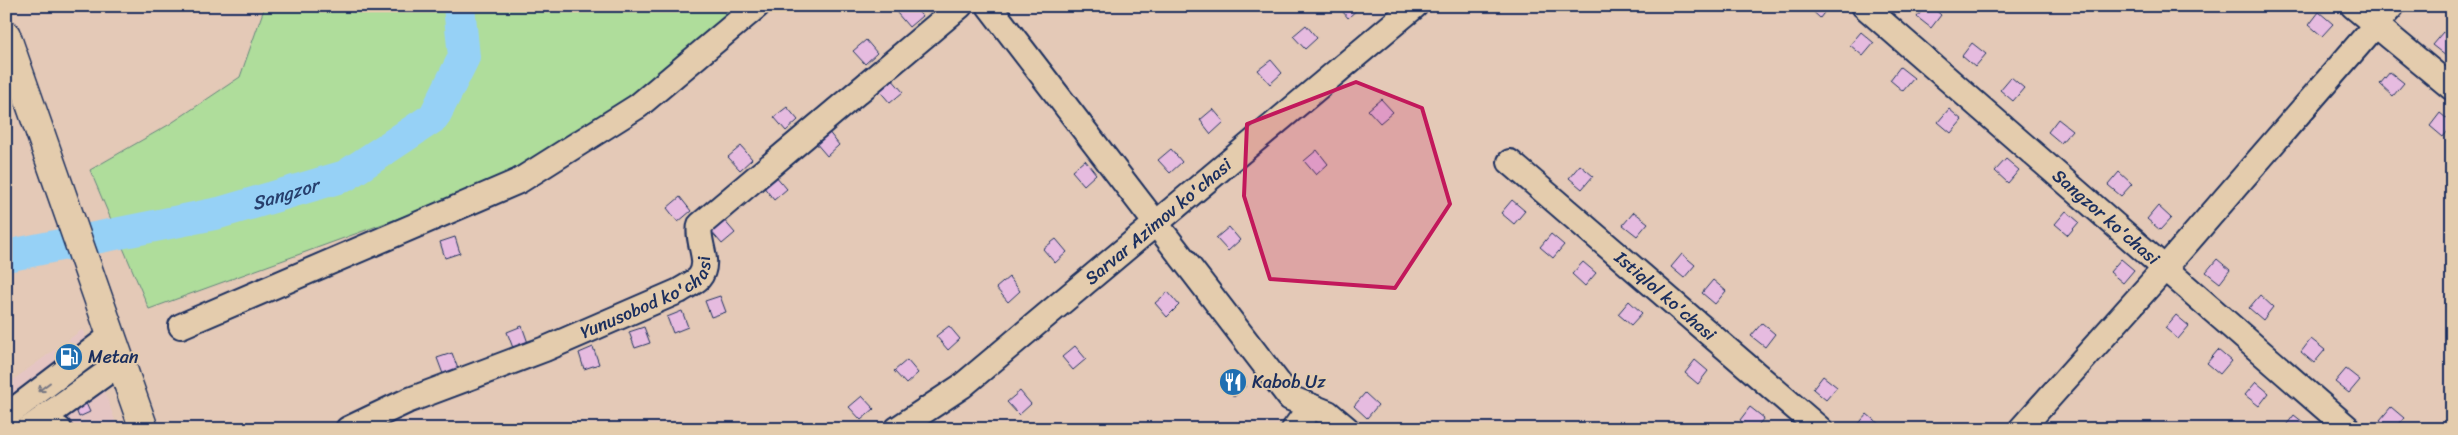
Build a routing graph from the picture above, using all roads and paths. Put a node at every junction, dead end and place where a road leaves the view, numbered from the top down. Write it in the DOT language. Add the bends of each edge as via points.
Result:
graph roads {
  1 [pos="756,6"];
  2 [pos="960,6"];
  3 [pos="988,6"];
  4 [pos="1415,6"];
  5 [pos="1864,6"];
  6 [pos="2353,6"];
  7 [pos="2392,6"];
  8 [pos="2375,25"];
  9 [pos="6,35"];
  10 [pos="2452,88"];
  11 [pos="1510,162"];
  12 [pos="1154,223"];
  13 [pos="2165,268"];
  14 [pos="181,326"];
  15 [pos="109,330"];
  16 [pos="120,363"];
  17 [pos="1311,406"];
  18 [pos="6,416"];
  19 [pos="57,425"];
  20 [pos="28,429"];
  21 [pos="144,429"];
  22 [pos="348,429"];
  23 [pos="897,429"];
  24 [pos="1294,429"];
  25 [pos="1347,429"];
  26 [pos="1820,429"];
  27 [pos="2021,429"];
  28 [pos="2349,429"];
  1 -- 14 [label="street" via="638,106 519,181"];
  2 -- 22 [label="street, Yunusobod ko'chasi" via="700,225 698,233 705,265 699,278 679,291 563,341 407,401"];
  3 -- 12 [label="street"];
  4 -- 12 [label="street, Sarvar Azimov ko'chasi"];
  5 -- 13 [label="street, Sangzor ko'chasi"];
  6 -- 8 [label="street"];
  7 -- 8 [label="street"];
  8 -- 10 [label="street"];
  8 -- 13 [label="street"];
  9 -- 15 [label="main road"];
  11 -- 26 [label="street, Istiqlol ko'chasi"];
  12 -- 17 [label="street" via="1290,398"];
  12 -- 23 [label="street, Sarvar Azimov ko'chasi" via="962,386"];
  13 -- 27 [label="street"];
  13 -- 28 [label="street, Sangzor ko'chasi"];
  15 -- 16 [label="main road"];
  15 -- 18 [label="street, one-way"];
  16 -- 19 [label="street"];
  16 -- 21 [label="main road"];
  17 -- 24 [label="street"];
  17 -- 25 [label="street" via="1328,413"];
  19 -- 20 [label="street"];
}
